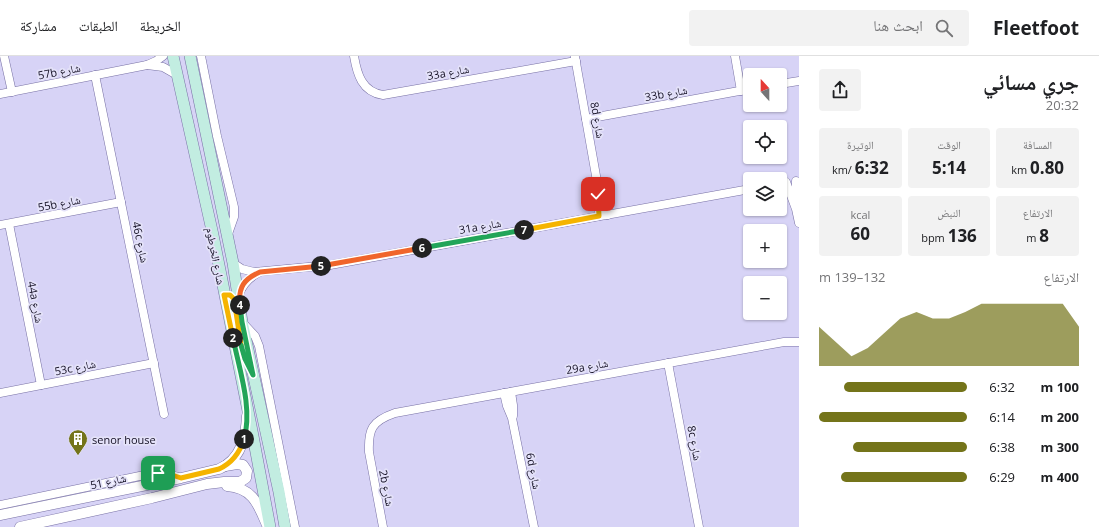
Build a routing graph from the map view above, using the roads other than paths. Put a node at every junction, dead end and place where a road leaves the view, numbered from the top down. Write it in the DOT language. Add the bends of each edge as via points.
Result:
graph roads {
  1 [pos="4,56"];
  2 [pos="163,56"];
  3 [pos="173,56"];
  4 [pos="190,56"];
  5 [pos="201,56"];
  6 [pos="354,56"];
  7 [pos="735,56"];
  8 [pos="575,58"];
  9 [pos="147,65"];
  10 [pos="177,75"];
  11 [pos="95,76"];
  12 [pos="799,80"];
  13 [pos="787,83"];
  14 [pos="741,91"];
  15 [pos="12,92"];
  16 [pos="0,94"];
  17 [pos="586,119"];
  18 [pos="797,180"];
  19 [pos="787,182"];
  20 [pos="598,187"];
  21 [pos="743,190"];
  22 [pos="787,191"];
  23 [pos="121,202"];
  24 [pos="796,209"];
  25 [pos="608,214"];
  26 [pos="599,216"];
  27 [pos="799,223"];
  28 [pos="9,224"];
  29 [pos="0,225"];
  30 [pos="228,234"];
  31 [pos="233,263"];
  32 [pos="260,272"];
  33 [pos="239,294"];
  34 [pos="224,295"];
  35 [pos="242,322"];
  36 [pos="799,336"];
  37 [pos="784,342"];
  38 [pos="799,342"];
  39 [pos="154,363"];
  40 [pos="668,363"];
  41 [pos="253,375"];
  42 [pos="42,385"];
  43 [pos="507,392"];
  44 [pos="0,393"];
  45 [pos="247,406"];
  46 [pos="164,414"];
  47 [pos="370,425"];
  48 [pos="225,466"];
  49 [pos="181,478"];
  50 [pos="207,484"];
  51 [pos="0,505"];
  52 [pos="2,517"];
  53 [pos="20,527"];
  54 [pos="269,527"];
  55 [pos="285,527"];
  56 [pos="295,527"];
  57 [pos="383,527"];
  58 [pos="534,527"];
  59 [pos="699,527"];
  1 -- 15 [label="street"];
  2 -- 9 [label="street, 57b شارع"];
  3 -- 10 [label="main road, شارع الخرطوم"];
  4 -- 30 [label="main road, شارع الخرطوم"];
  5 -- 30 [label="street" via="234,207 234,217"];
  6 -- 8 [label="street, 33a شارع" via="361,80 372,92 383,95"];
  7 -- 14 [label="street"];
  8 -- 17 [label="street, 8d شارع"];
  9 -- 10 [label="street, 57b شارع" via="163,67"];
  9 -- 11 [label="street, 57b شارع"];
  10 -- 34 [label="main road, شارع الخرطوم"];
  11 -- 15 [label="street, 57b شارع"];
  11 -- 23 [label="street, 46c شارع"];
  12 -- 13 [label="street"];
  14 -- 17 [label="street, 33b شارع"];
  15 -- 16 [label="street, 57b شارع"];
  17 -- 20 [label="street, 8d شارع"];
  18 -- 19 [label="street"];
  18 -- 24 [label="street"];
  20 -- 25 [label="street, 8d شارع"];
  20 -- 26 [label="street, 8d شارع"];
  21 -- 25 [label="street, 31a شارع"];
  22 -- 24 [label="street"];
  23 -- 28 [label="street, 55b شارع"];
  23 -- 39 [label="street, 46c شارع"];
  24 -- 27 [label="street"];
  25 -- 26 [label="street, 31a شارع"];
  26 -- 32 [label="street, 31a شارع" via="330,265"];
  28 -- 29 [label="street, 55b شارع"];
  28 -- 42 [label="street, 44a شارع"];
  30 -- 31 [label="main road, شارع الخرطوم"];
  31 -- 32 [label="street, 31a شارع" via="248,271"];
  31 -- 33 [label="main road, شارع الخرطوم"];
  32 -- 33 [label="street" via="249,278"];
  33 -- 35 [label="main road, شارع الخرطوم"];
  34 -- 41 [label="main road" via="230,295 234,299 240,343"];
  34 -- 45 [label="main road, شارع الخرطوم"];
  35 -- 41 [label="main road, شارع الخرطوم"];
  35 -- 56 [label="street" via="255,336 259,346"];
  36 -- 37 [label="street, 29a شارع"];
  37 -- 38 [label="street, 29a شارع"];
  37 -- 40 [label="street, 29a شارع"];
  39 -- 42 [label="street, 53c شارع"];
  39 -- 46 [label="street, 46c شارع"];
  40 -- 43 [label="street, 29a شارع"];
  40 -- 59 [label="street, 8c شارع"];
  41 -- 55 [label="main road, شارع الخرطوم"];
  42 -- 44 [label="street, 53c شارع"];
  43 -- 47 [label="street, 29a شارع" via="395,413 386,412 378,415"];
  43 -- 58 [label="street, 6d شارع" via="513,405 512,418"];
  45 -- 48 [label="street, شارع 51" via="243,444 240,451"];
  45 -- 54 [label="main road, شارع الخرطوم"];
  47 -- 57 [label="street, 2b شارع" via="365,432 364,440 369,452"];
  48 -- 49 [label="street, شارع 51"];
  48 -- 50 [label="street" via="243,466 247,471 246,478 240,482"];
  49 -- 51 [label="street" via="166,473 154,473"];
  49 -- 52 [label="street, شارع 51"];
  50 -- 53 [label="street"];
  50 -- 54 [label="street" via="236,487 249,494 257,502"];
}
